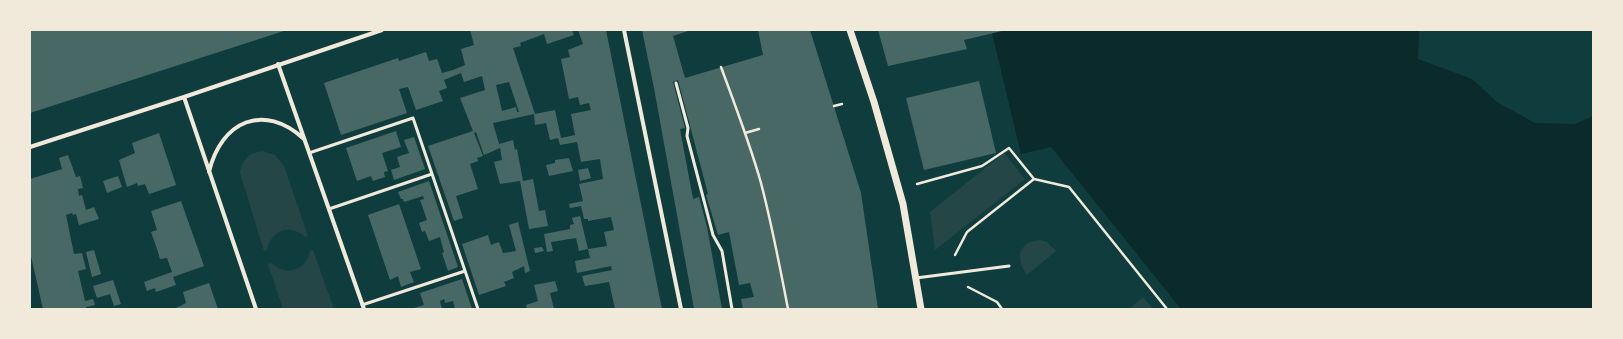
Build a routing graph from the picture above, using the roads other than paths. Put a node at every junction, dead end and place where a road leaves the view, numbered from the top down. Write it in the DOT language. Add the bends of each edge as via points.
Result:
graph roads {
  1 [pos="382,30"];
  2 [pos="624,30"];
  3 [pos="850,30"];
  4 [pos="278,64"];
  5 [pos="676,83"];
  6 [pos="184,97"];
  7 [pos="304,139"];
  8 [pos="30,147"];
  9 [pos="309,153"];
  10 [pos="209,172"];
  11 [pos="432,174"];
  12 [pos="329,209"];
  13 [pos="1009,266"];
  14 [pos="465,272"];
  15 [pos="916,278"];
  16 [pos="363,307"];
  17 [pos="256,309"];
  18 [pos="478,309"];
  19 [pos="681,309"];
  20 [pos="732,309"];
  21 [pos="921,309"];
  1 -- 4 [label="street"];
  2 -- 19 [label="street"];
  3 -- 15 [label="street" via="874,102 902,204"];
  4 -- 6 [label="street"];
  4 -- 7 [label="street"];
  5 -- 20 [label="lane" via="688,128 686,136 702,196 713,236 722,251"];
  6 -- 8 [label="street"];
  6 -- 10 [label="street"];
  7 -- 9 [label="street"];
  7 -- 10 [label="street" via="292,128 278,122 262,119 246,122 231,130 220,143"];
  9 -- 11 [label="lane" via="413,118"];
  9 -- 12 [label="street"];
  10 -- 17 [label="street"];
  11 -- 12 [label="lane"];
  11 -- 14 [label="lane"];
  12 -- 16 [label="street"];
  13 -- 15 [label="lane"];
  14 -- 16 [label="lane"];
  14 -- 18 [label="lane"];
  15 -- 21 [label="street"];
}
